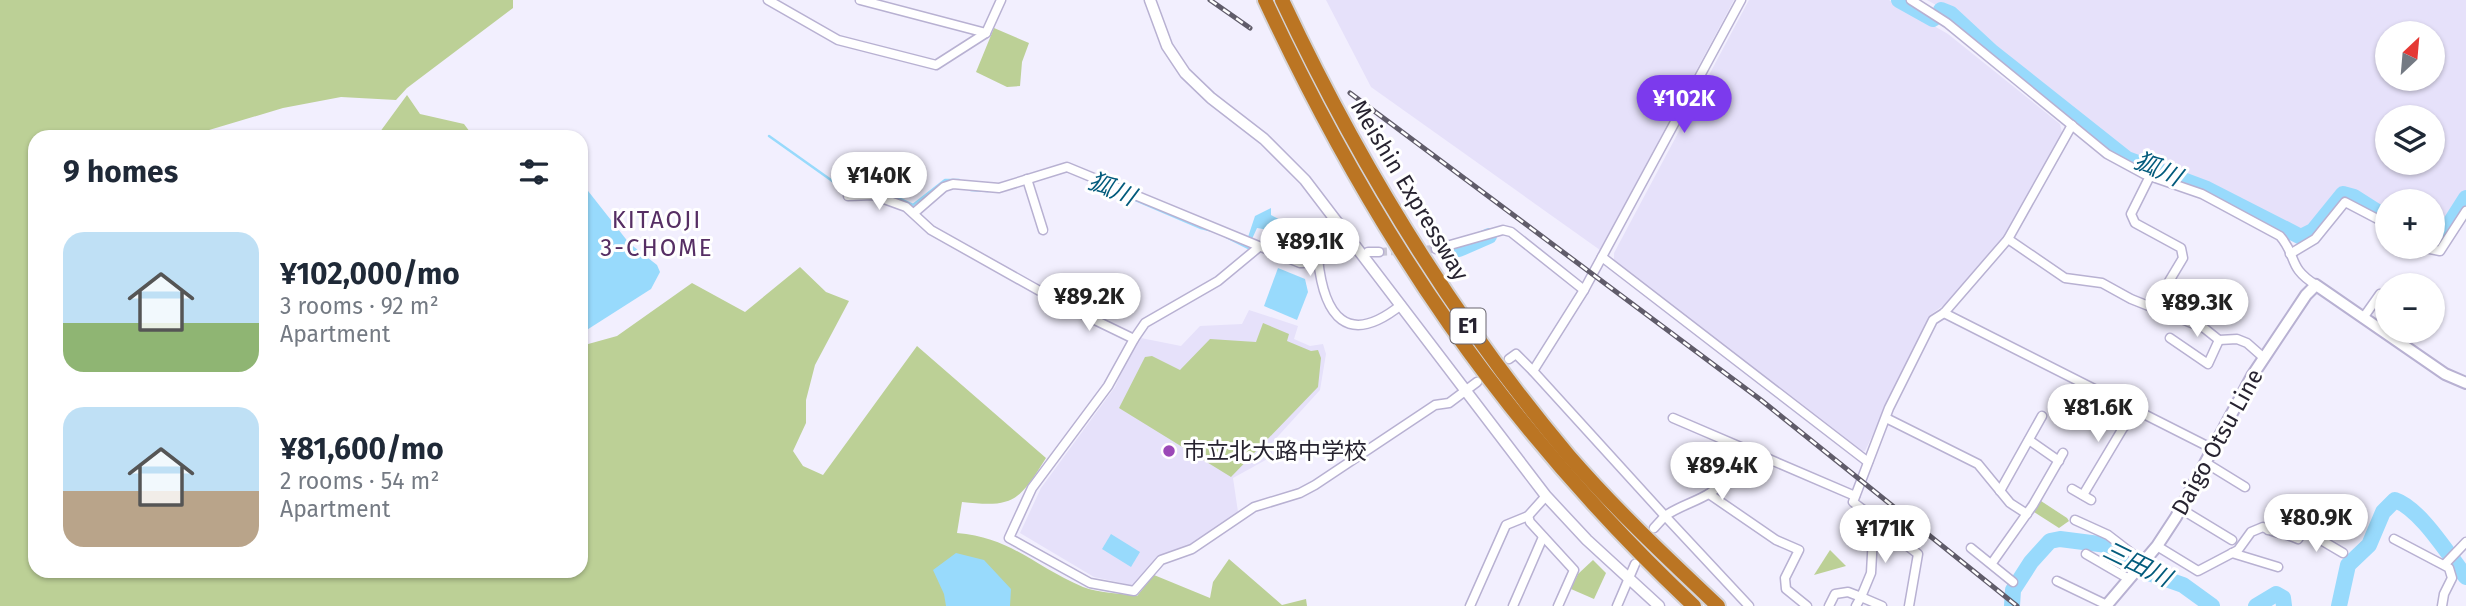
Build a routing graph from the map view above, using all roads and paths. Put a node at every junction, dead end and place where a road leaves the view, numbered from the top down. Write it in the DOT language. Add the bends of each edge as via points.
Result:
graph roads {
  1 [pos="768,0"];
  2 [pos="860,0"];
  3 [pos="1001,0"];
  4 [pos="1150,0"];
  5 [pos="1265,0"];
  6 [pos="1282,0"];
  7 [pos="1741,0"];
  8 [pos="1911,0"];
  9 [pos="986,33"];
  10 [pos="2072,125"];
  11 [pos="2150,176"];
  12 [pos="1027,179"];
  13 [pos="848,196"];
  14 [pos="2466,211"];
  15 [pos="914,213"];
  16 [pos="2375,218"];
  17 [pos="1043,230"];
  18 [pos="2008,239"];
  19 [pos="2445,243"];
  20 [pos="1258,247"];
  21 [pos="1436,249"];
  22 [pos="1368,252"];
  23 [pos="1379,252"];
  24 [pos="1348,253"];
  25 [pos="2290,254"];
  26 [pos="1602,257"];
  27 [pos="1318,259"];
  28 [pos="2316,285"];
  29 [pos="1584,290"];
  30 [pos="2375,301"];
  31 [pos="1401,305"];
  32 [pos="2153,308"];
  33 [pos="1944,313"];
  34 [pos="2363,318"];
  35 [pos="2170,338"];
  36 [pos="1134,339"];
  37 [pos="2219,340"];
  38 [pos="2264,358"];
  39 [pos="1509,359"];
  40 [pos="1533,371"];
  41 [pos="1477,382"];
  42 [pos="2466,383"];
  43 [pos="1465,391"];
  44 [pos="2138,411"];
  45 [pos="2042,416"];
  46 [pos="1673,418"];
  47 [pos="1886,418"];
  48 [pos="2029,440"];
  49 [pos="2213,449"];
  50 [pos="1761,457"];
  51 [pos="1868,462"];
  52 [pos="2206,463"];
  53 [pos="2245,488"];
  54 [pos="2072,489"];
  55 [pos="2000,491"];
  56 [pos="1709,494"];
  57 [pos="1546,496"];
  58 [pos="1855,496"];
  59 [pos="2181,509"];
  60 [pos="2027,514"];
  61 [pos="1528,516"];
  62 [pos="1665,516"];
  63 [pos="1874,520"];
  64 [pos="2075,520"];
  65 [pos="1654,528"];
  66 [pos="2267,530"];
  67 [pos="2304,530"];
  68 [pos="1543,537"];
  69 [pos="2394,538"];
  70 [pos="2232,540"];
  71 [pos="2466,542"];
  72 [pos="2157,545"];
  73 [pos="1971,548"];
  74 [pos="2232,553"];
  75 [pos="2343,553"];
  76 [pos="2086,554"];
  77 [pos="2447,562"];
  78 [pos="1992,563"];
  79 [pos="1635,565"];
  80 [pos="2278,567"];
  81 [pos="2137,570"];
  82 [pos="1629,580"];
  83 [pos="2057,581"];
  84 [pos="2012,582"];
  85 [pos="1861,597"];
  86 [pos="1470,606"];
  87 [pos="1513,606"];
  88 [pos="1558,606"];
  89 [pos="1617,606"];
  90 [pos="1659,606"];
  91 [pos="1694,606"];
  92 [pos="1718,606"];
  93 [pos="1749,606"];
  94 [pos="1807,606"];
  95 [pos="1829,606"];
  96 [pos="1856,606"];
  97 [pos="1882,606"];
  98 [pos="1910,606"];
  99 [pos="2107,606"];
  100 [pos="2442,606"];
  1 -- 9 [label="street" via="838,40 936,65"];
  2 -- 9 [label="street"];
  3 -- 9 [label="street"];
  4 -- 31 [label="street" via="1164,39 1185,73 1296,169"];
  5 -- 91 [label="highway, Meishin Expressway / E1" via="1366,197 1477,365 1574,483"];
  6 -- 92 [label="highway, Meishin Expressway / E1" via="1341,123 1463,319 1570,457"];
  7 -- 26 [label="street"];
  8 -- 10 [label="street" via="1947,23"];
  10 -- 11 [label="street" via="2107,154"];
  10 -- 18 [label="street"];
  11 -- 25 [label="street" via="2202,194 2248,218 2280,236"];
  11 -- 32 [label="street" via="2131,214 2135,223 2181,248 2183,258"];
  12 -- 15 [label="street" via="999,188 953,184"];
  12 -- 17 [label="street"];
  12 -- 20 [label="street" via="1068,167"];
  13 -- 15 [label="street" via="883,197"];
  14 -- 19 [label="street"];
  15 -- 36 [label="street" via="931,230"];
  16 -- 25 [label="street" via="2345,202 2315,239"];
  18 -- 32 [label="street" via="2065,278 2102,284"];
  18 -- 33 [label="street"];
  20 -- 27 [label="street" via="1300,263"];
  20 -- 36 [label="street" via="1218,281 1145,323"];
  21 -- 29 [label="street" via="1503,230 1511,232"];
  22 -- 23 [label="street"];
  24 -- 27 [label="street"];
  25 -- 28 [label="street" via="2296,270"];
  26 -- 29 [label="street"];
  26 -- 51 [label="street"];
  27 -- 31 [label="street" via="1326,301 1340,318 1352,324 1378,322"];
  28 -- 34 [label="main road"];
  28 -- 38 [label="main road, Daigo Otsu Line"];
  29 -- 40 [label="street"];
  30 -- 34 [label="street"];
  31 -- 43 [label="street"];
  32 -- 37 [label="street" via="2204,328"];
  33 -- 44 [label="street"];
  33 -- 47 [label="street" via="1933,320"];
  34 -- 42 [label="main road" via="2445,374"];
  35 -- 37 [label="street" via="2208,364"];
  36 -- 43 [label="street" via="1108,386 1032,488 1009,538 1090,583 1134,591 1161,560 1192,550 1254,507 1300,493 1435,405 1449,403"];
  37 -- 38 [label="street" via="2237,339"];
  38 -- 49 [label="main road, Daigo Otsu Line"];
  39 -- 40 [label="street" via="1516,354"];
  40 -- 62 [label="street"];
  41 -- 43 [label="street"];
  43 -- 57 [label="street"];
  44 -- 49 [label="street"];
  44 -- 54 [label="street" via="2123,428 2087,497"];
  45 -- 48 [label="street"];
  46 -- 50 [label="street"];
  47 -- 51 [label="street"];
  47 -- 55 [label="street" via="1978,464"];
  48 -- 55 [label="street"];
  48 -- 60 [label="street" via="2061,457"];
  49 -- 52 [label="main road, Daigo Otsu Line"];
  50 -- 56 [label="street" via="1749,461"];
  50 -- 58 [label="street"];
  51 -- 58 [label="street"];
  52 -- 53 [label="street"];
  52 -- 59 [label="main road, Daigo Otsu Line"];
  55 -- 60 [label="street"];
  56 -- 62 [label="street"];
  56 -- 94 [label="street" via="1776,540 1799,550 1785,578 1786,589"];
  57 -- 61 [label="street"];
  57 -- 82 [label="street"];
  58 -- 63 [label="street" via="1853,502"];
  59 -- 70 [label="street"];
  59 -- 72 [label="main road, Daigo Otsu Line"];
  60 -- 78 [label="street"];
  61 -- 68 [label="street"];
  61 -- 86 [label="street" via="1506,525"];
  62 -- 65 [label="street"];
  62 -- 93 [label="street"];
  63 -- 85 [label="street" via="1871,573"];
  63 -- 98 [label="street" via="1917,554"];
  64 -- 81 [label="street" via="2108,535"];
  66 -- 67 [label="street" via="2298,539"];
  66 -- 67 [label="street" via="2285,502 2312,519"];
  66 -- 74 [label="street" via="2250,532"];
  67 -- 75 [label="street"];
  68 -- 87 [label="street"];
  68 -- 88 [label="street" via="1574,570"];
  69 -- 77 [label="street"];
  71 -- 77 [label="street"];
  72 -- 74 [label="street" via="2197,571"];
  72 -- 81 [label="main road, Daigo Otsu Line"];
  73 -- 78 [label="street"];
  74 -- 80 [label="street"];
  76 -- 81 [label="street"];
  77 -- 100 [label="street" via="2452,578"];
  78 -- 84 [label="street"];
  79 -- 82 [label="street"];
  81 -- 99 [label="main road, Daigo Otsu Line"];
  82 -- 89 [label="street"];
  82 -- 90 [label="street"];
  83 -- 99 [label="street"];
  85 -- 95 [label="street" via="1835,594"];
  85 -- 96 [label="street"];
  85 -- 97 [label="street"];
}
